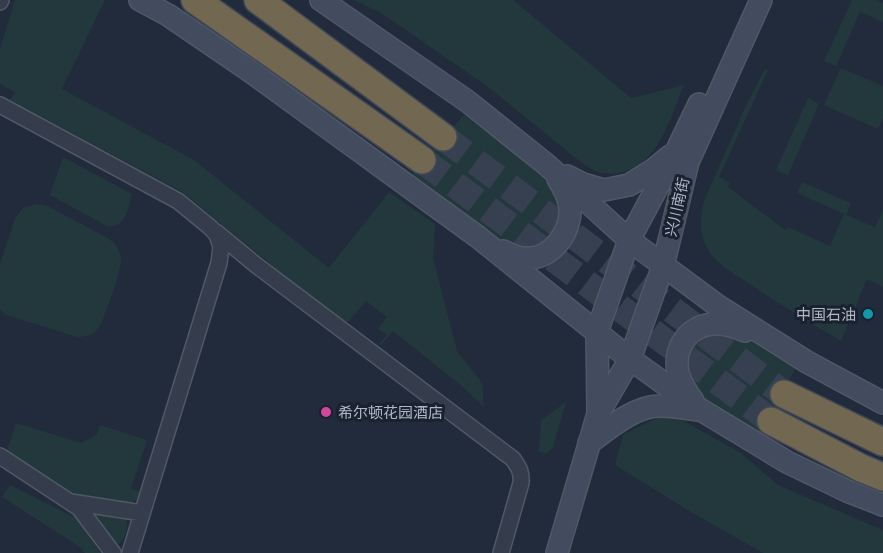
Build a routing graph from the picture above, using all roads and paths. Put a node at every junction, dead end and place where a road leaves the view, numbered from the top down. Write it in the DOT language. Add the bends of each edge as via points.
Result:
graph roads {
  1 [pos="140,0"];
  2 [pos="195,0"];
  3 [pos="258,0"];
  4 [pos="321,0"];
  5 [pos="748,0"];
  6 [pos="761,0"];
  7 [pos="0,105"];
  8 [pos="443,137"];
  9 [pos="676,152"];
  10 [pos="422,160"];
  11 [pos="547,165"];
  12 [pos="211,228"];
  13 [pos="478,237"];
  14 [pos="629,240"];
  15 [pos="663,266"];
  16 [pos="597,332"];
  17 [pos="776,344"];
  18 [pos="630,359"];
  19 [pos="784,394"];
  20 [pos="883,403"];
  21 [pos="701,410"];
  22 [pos="598,414"];
  23 [pos="771,421"];
  24 [pos="883,442"];
  25 [pos="589,443"];
  26 [pos="0,456"];
  27 [pos="883,477"];
  28 [pos="71,502"];
  29 [pos="883,505"];
  30 [pos="142,513"];
  31 [pos="113,553"];
  32 [pos="130,553"];
  33 [pos="501,553"];
  34 [pos="557,553"];
  1 -- 13 [label="street" via="250,71"];
  2 -- 10 [label="highway"];
  3 -- 8 [label="highway"];
  4 -- 11 [label="street" via="467,101"];
  5 -- 9 [label="street, 兴川南街"];
  6 -- 15 [label="street, 兴川南街" via="688,162"];
  7 -- 12 [label="street" via="178,201"];
  9 -- 11 [label="street" via="629,185 604,190"];
  9 -- 14 [label="street, 兴川南街"];
  11 -- 13 [label="street" via="565,190 570,207 569,222 553,249 525,258"];
  11 -- 14 [label="street"];
  12 -- 30 [label="street" via="220,240 221,255"];
  12 -- 33 [label="street" via="513,459 522,474 521,483"];
  13 -- 16 [label="street"];
  14 -- 15 [label="street"];
  14 -- 16 [label="street, 兴川南街"];
  15 -- 17 [label="street"];
  15 -- 18 [label="street, 兴川南街"];
  16 -- 18 [label="street"];
  16 -- 22 [label="street, 兴川南街"];
  17 -- 20 [label="street"];
  17 -- 21 [label="street" via="717,324 691,331 680,347 679,376"];
  18 -- 21 [label="street"];
  18 -- 22 [label="street, 兴川南街"];
  19 -- 24 [label="highway"];
  21 -- 25 [label="street" via="657,406 639,411"];
  21 -- 29 [label="street" via="787,462"];
  22 -- 25 [label="street, 兴川南街"];
  23 -- 27 [label="highway"];
  25 -- 34 [label="street, 兴川南街"];
  26 -- 28 [label="street"];
  28 -- 30 [label="street"];
  28 -- 31 [label="street"];
  30 -- 32 [label="street"];
}
